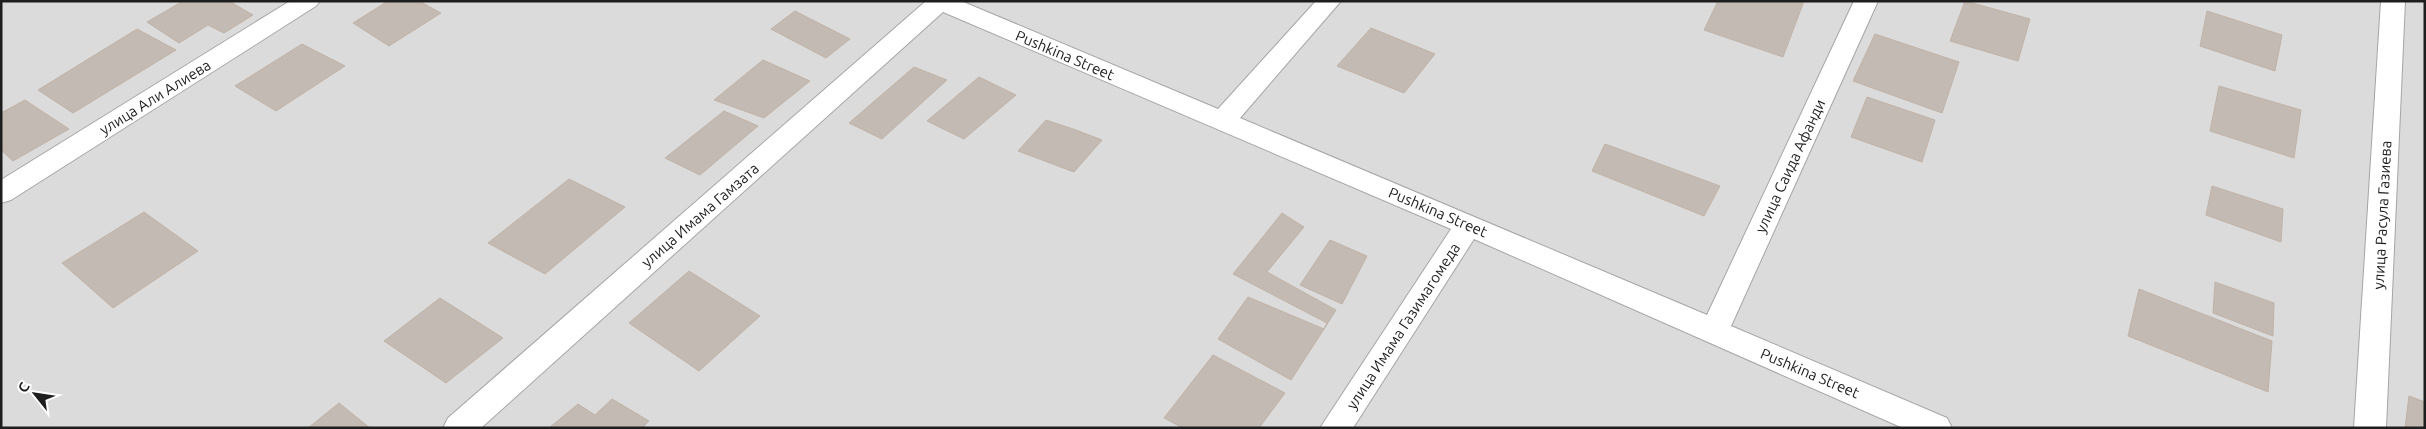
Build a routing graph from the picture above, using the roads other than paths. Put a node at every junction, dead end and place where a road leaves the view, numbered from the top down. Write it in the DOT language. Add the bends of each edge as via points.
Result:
graph roads {
  1 [pos="308,1"];
  2 [pos="1329,1"];
  3 [pos="1866,1"];
  4 [pos="2393,1"];
  5 [pos="939,2"];
  6 [pos="1222,121"];
  7 [pos="1,193"];
  8 [pos="1469,225"];
  9 [pos="1714,331"];
  10 [pos="459,428"];
  11 [pos="1336,428"];
  12 [pos="1936,428"];
  13 [pos="2370,428"];
  1 -- 7 [label="street, улица Али Алиева"];
  2 -- 6 [label="street"];
  3 -- 9 [label="street, улица Саида Афанди"];
  4 -- 13 [label="street, улица Расула Газиева"];
  5 -- 6 [label="street, Pushkina Street"];
  5 -- 10 [label="street, улица Имама Гамзата"];
  6 -- 8 [label="street, Pushkina Street"];
  8 -- 9 [label="street, Pushkina Street"];
  8 -- 11 [label="street, улица Имама Газимагомеда"];
  9 -- 12 [label="street, Pushkina Street"];
}
